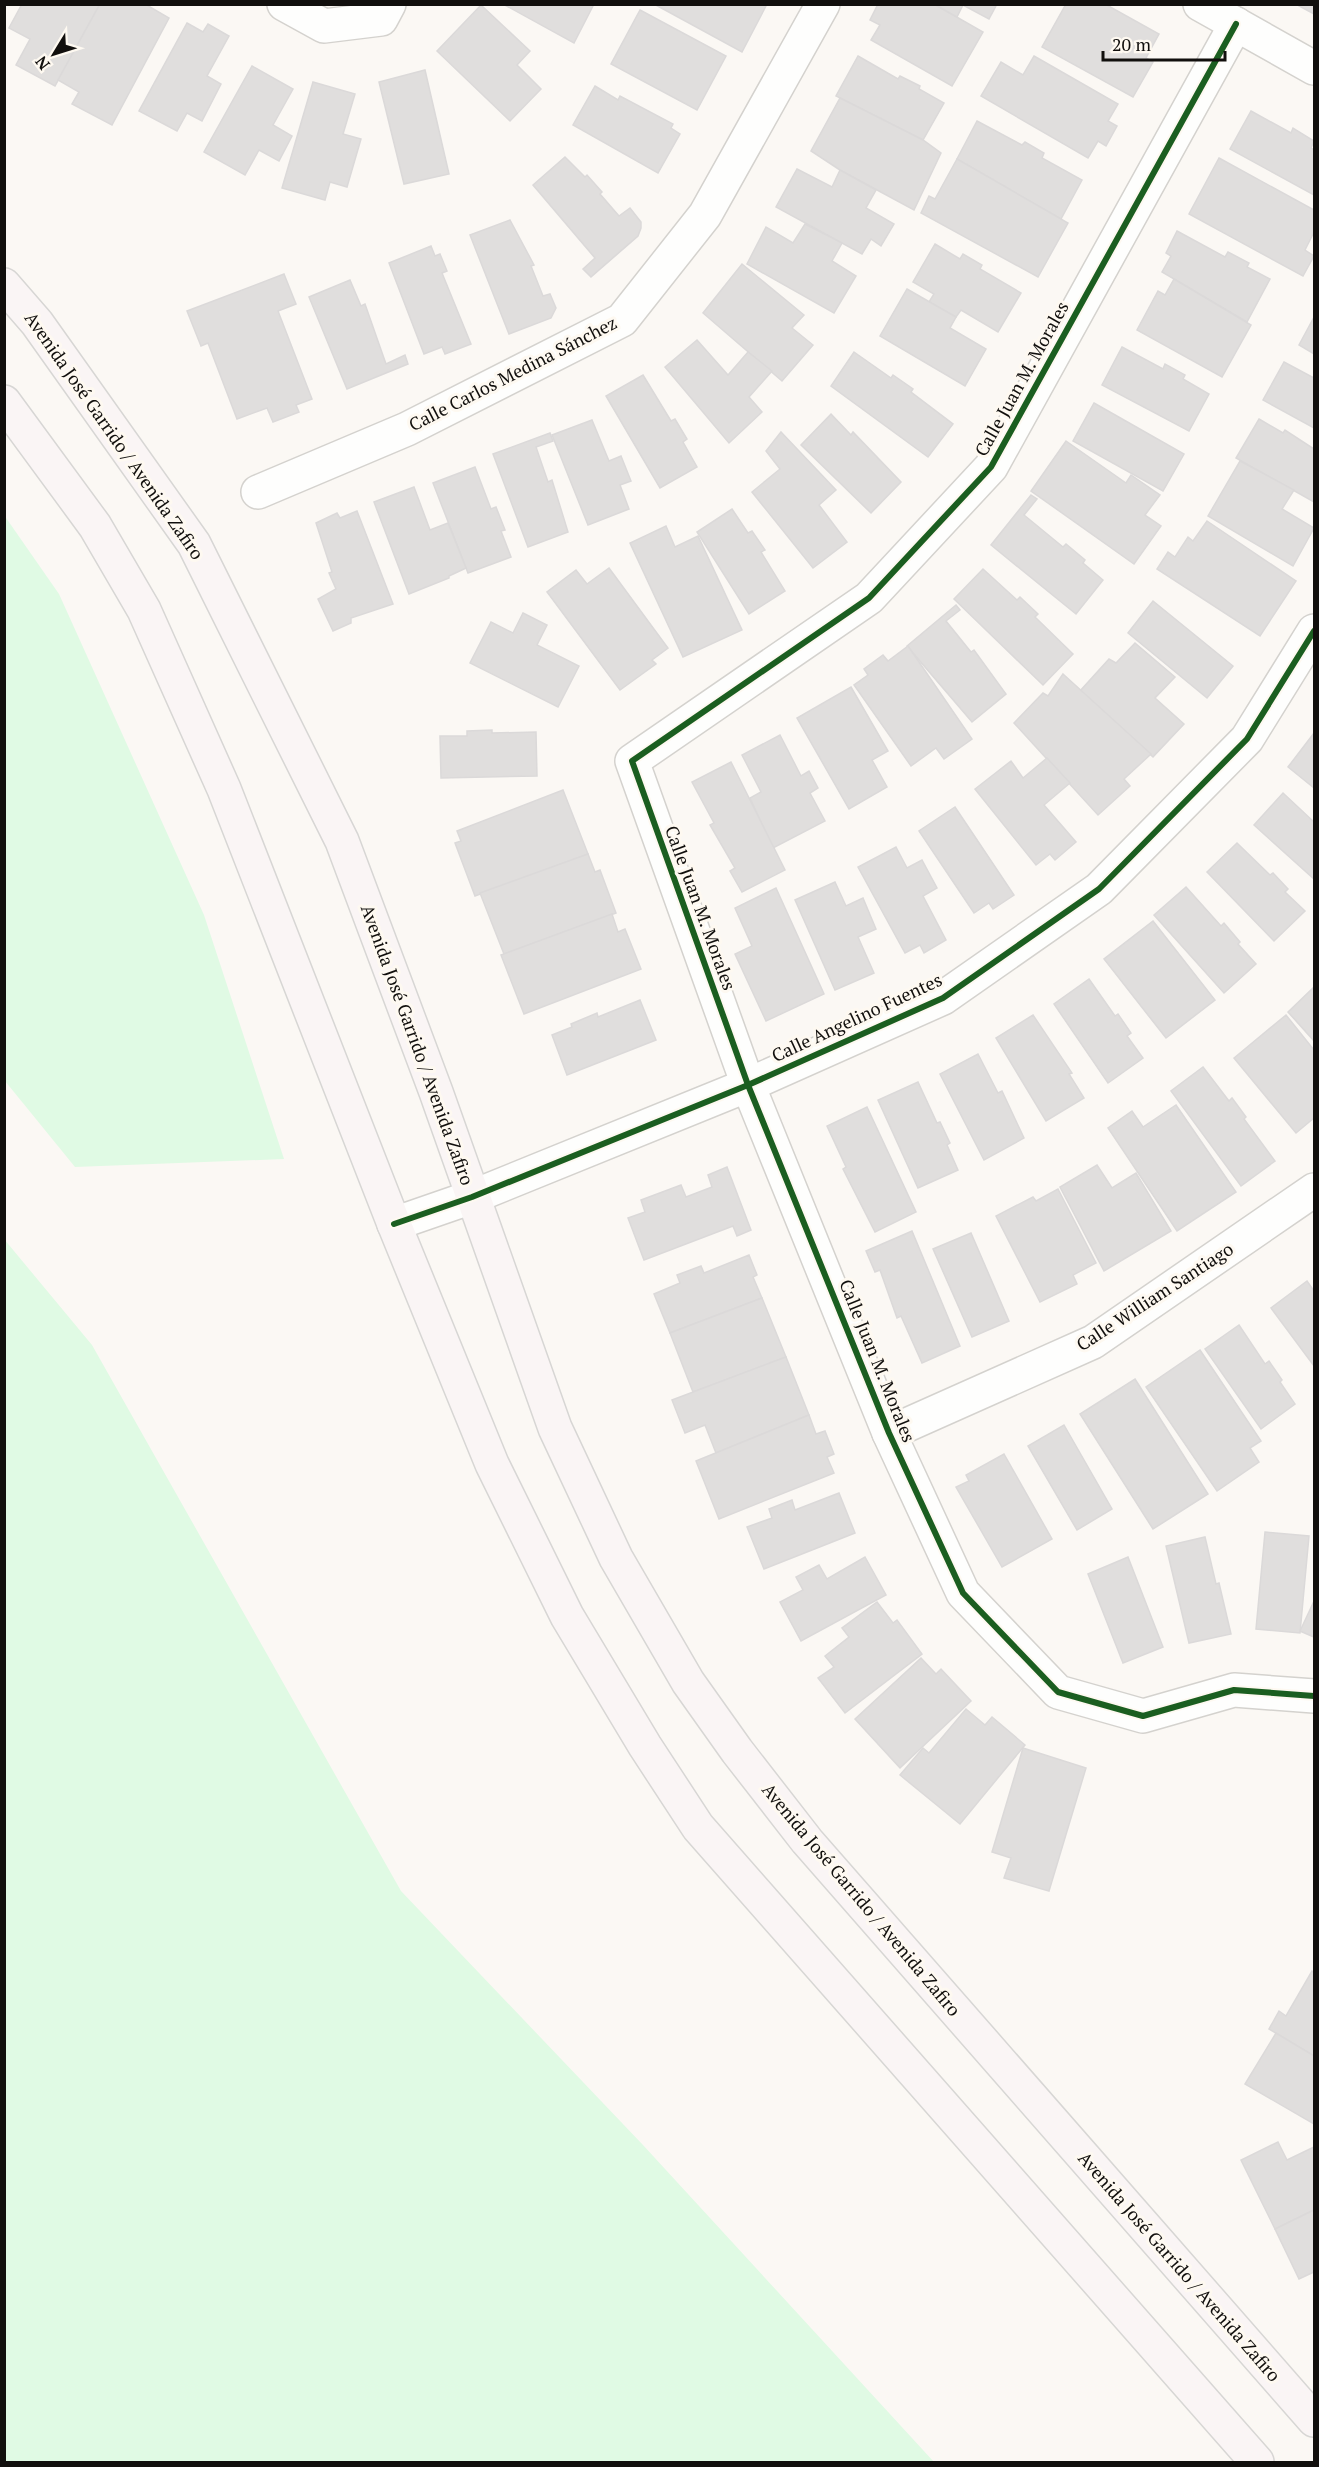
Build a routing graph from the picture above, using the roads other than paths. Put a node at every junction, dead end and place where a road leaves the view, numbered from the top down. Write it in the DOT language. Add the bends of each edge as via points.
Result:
graph roads {
  1 [pos="284,4"];
  2 [pos="389,4"];
  3 [pos="823,4"];
  4 [pos="1200,4"];
  5 [pos="1236,24"];
  6 [pos="1314,68"];
  7 [pos="4,285"];
  8 [pos="4,402"];
  9 [pos="258,492"];
  10 [pos="1314,631"];
  11 [pos="748,1085"];
  12 [pos="1314,1190"];
  13 [pos="472,1197"];
  14 [pos="394,1224"];
  15 [pos="890,1433"];
  16 [pos="1314,1696"];
  17 [pos="1314,2420"];
  18 [pos="1257,2463"];
  1 -- 2 [label="street" via="324,26 381,19"];
  3 -- 9 [label="street, Calle Carlos Medina Sánchez" via="705,215 622,320 406,429"];
  4 -- 5 [label="street"];
  5 -- 6 [label="street"];
  5 -- 11 [label="street, Calle Juan M. Morales" via="991,467 869,598 632,761"];
  7 -- 13 [label="main road, Avenida José Garrido / Avenida Zafiro" via="37,323 194,544 342,841"];
  8 -- 14 [label="main road" via="95,526 144,610 224,789"];
  10 -- 11 [label="street, Calle Angelino Fuentes" via="1247,739 1099,889 943,998"];
  11 -- 13 [label="street, Calle Angelino Fuentes"];
  11 -- 15 [label="street, Calle Juan M. Morales"];
  12 -- 15 [label="street, Calle William Santiago" via="1093,1342"];
  13 -- 14 [label="street, Calle Angelino Fuentes"];
  13 -- 17 [label="main road, Avenida José Garrido / Avenida Zafiro" via="555,1428 616,1558 688,1682 807,1841"];
  14 -- 18 [label="main road" via="492,1464 567,1616 698,1827"];
  15 -- 16 [label="street, Calle Juan M. Morales" via="963,1593 1058,1692 1143,1716 1234,1690"];
}
